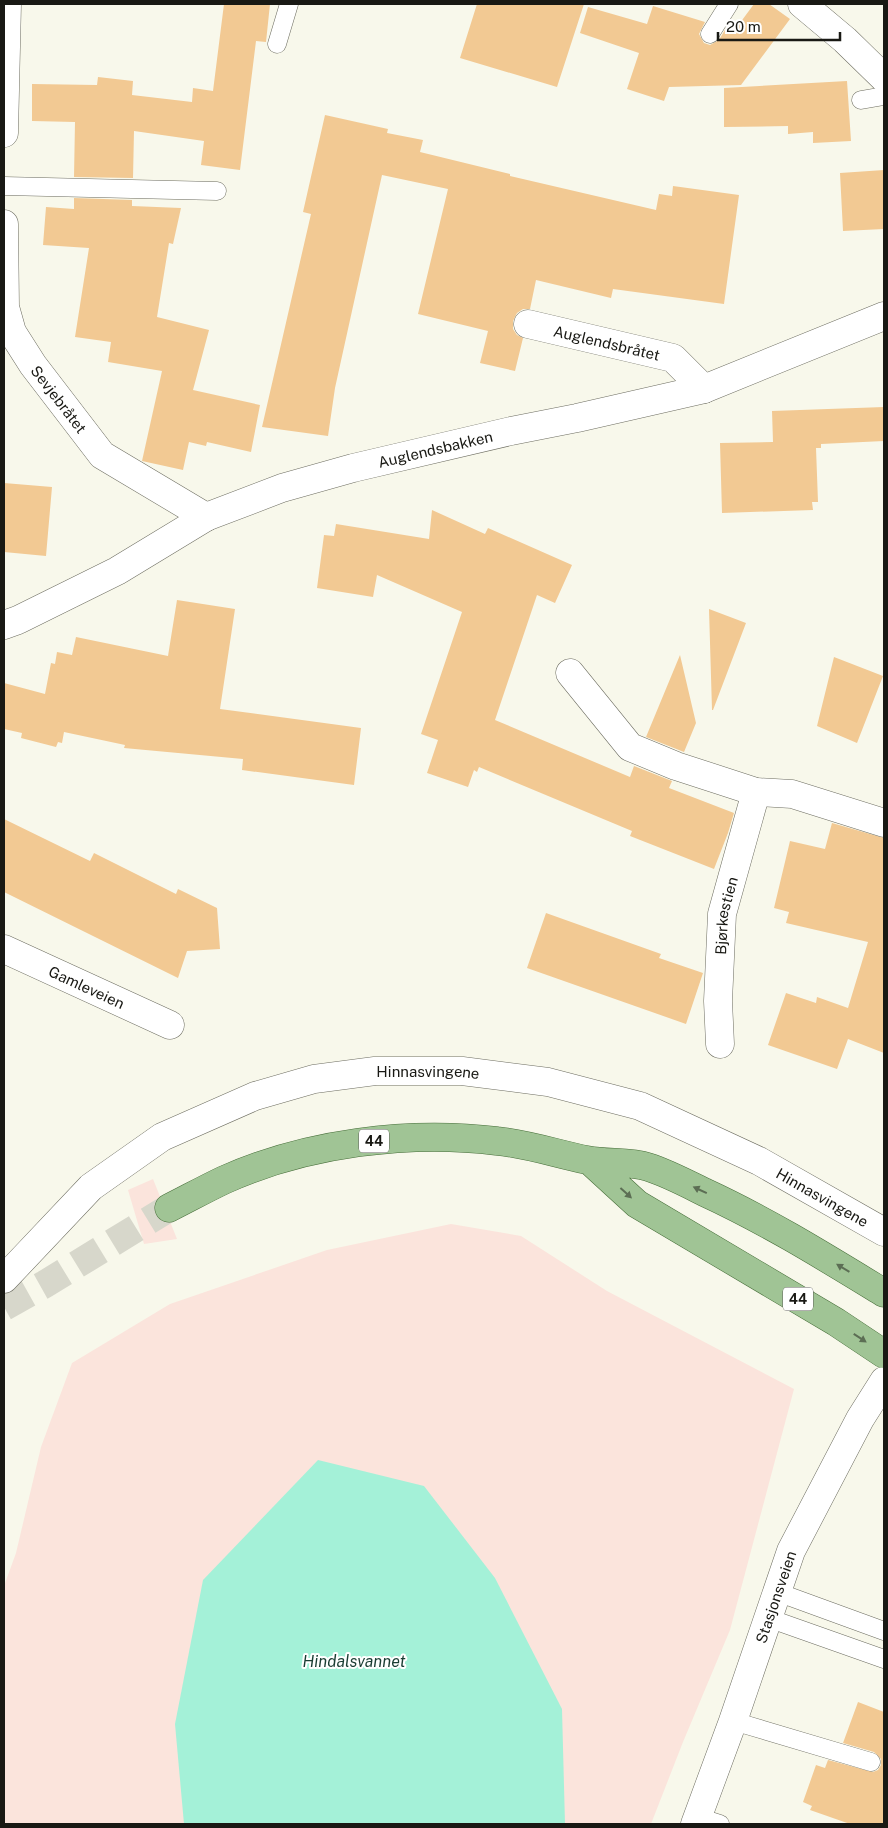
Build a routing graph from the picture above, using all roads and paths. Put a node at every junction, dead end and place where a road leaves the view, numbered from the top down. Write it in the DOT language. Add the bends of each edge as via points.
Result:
graph roads {
  1 [pos="7,4"];
  2 [pos="289,4"];
  3 [pos="729,4"];
  4 [pos="802,4"];
  5 [pos="710,34"];
  6 [pos="277,44"];
  7 [pos="884,78"];
  8 [pos="884,96"];
  9 [pos="861,100"];
  10 [pos="4,134"];
  11 [pos="4,186"];
  12 [pos="217,191"];
  13 [pos="4,224"];
  14 [pos="4,296"];
  15 [pos="884,316"];
  16 [pos="528,324"];
  17 [pos="7,325"];
  18 [pos="704,389"];
  19 [pos="206,517"];
  20 [pos="4,625"];
  21 [pos="570,673"];
  22 [pos="756,792"];
  23 [pos="884,823"];
  24 [pos="4,949"];
  25 [pos="170,1025"];
  26 [pos="720,1044"];
  27 [pos="590,1160"];
  28 [pos="169,1208"];
  29 [pos="884,1232"];
  30 [pos="4,1279"];
  31 [pos="884,1294"];
  32 [pos="884,1354"];
  33 [pos="884,1381"];
  34 [pos="777,1592"];
  35 [pos="768,1618"];
  36 [pos="884,1631"];
  37 [pos="884,1659"];
  38 [pos="733,1721"];
  39 [pos="871,1762"];
  40 [pos="704,1822"];
  1 -- 10 [label="street"];
  2 -- 6 [label="lane"];
  3 -- 5 [label="lane"];
  4 -- 7 [label="street"];
  8 -- 9 [label="lane"];
  11 -- 12 [label="lane"];
  13 -- 14 [label="street, Sevjebråtet"];
  14 -- 17 [label="street, Sevjebråtet"];
  15 -- 18 [label="street, Auglendsbakken"];
  16 -- 18 [label="street, Auglendsbråtet" via="673,358"];
  17 -- 19 [label="street, Sevjebråtet" via="33,365 102,454"];
  18 -- 19 [label="street, Auglendsbakken" via="352,468 282,488"];
  19 -- 20 [label="street, Auglendsbakken" via="117,572"];
  21 -- 22 [label="street" via="630,747"];
  22 -- 23 [label="street" via="792,794"];
  22 -- 26 [label="street, Bjørkestien" via="722,914 718,1000"];
  24 -- 25 [label="street, Gamleveien"];
  27 -- 28 [label="main road, 44" via="500,1141 456,1136 363,1143 269,1163 225,1180"];
  31 -- 27 [label="main road, 44, one-way" via="782,1231 681,1181 647,1166"];
  27 -- 32 [label="main road, 44, one-way" via="637,1204"];
  29 -- 30 [label="street, Hinnasvingene" via="758,1161 640,1106 548,1082 462,1071 375,1070 314,1079 255,1096 162,1137 91,1187"];
  33 -- 34 [label="street, Stasjonsveien" via="860,1419 796,1542"];
  34 -- 35 [label="street, Stasjonsveien"];
  34 -- 36 [label="lane"];
  35 -- 37 [label="lane"];
  35 -- 38 [label="street, Stasjonsveien"];
  38 -- 39 [label="lane"];
  38 -- 40 [label="street, Stasjonsveien"];
}
